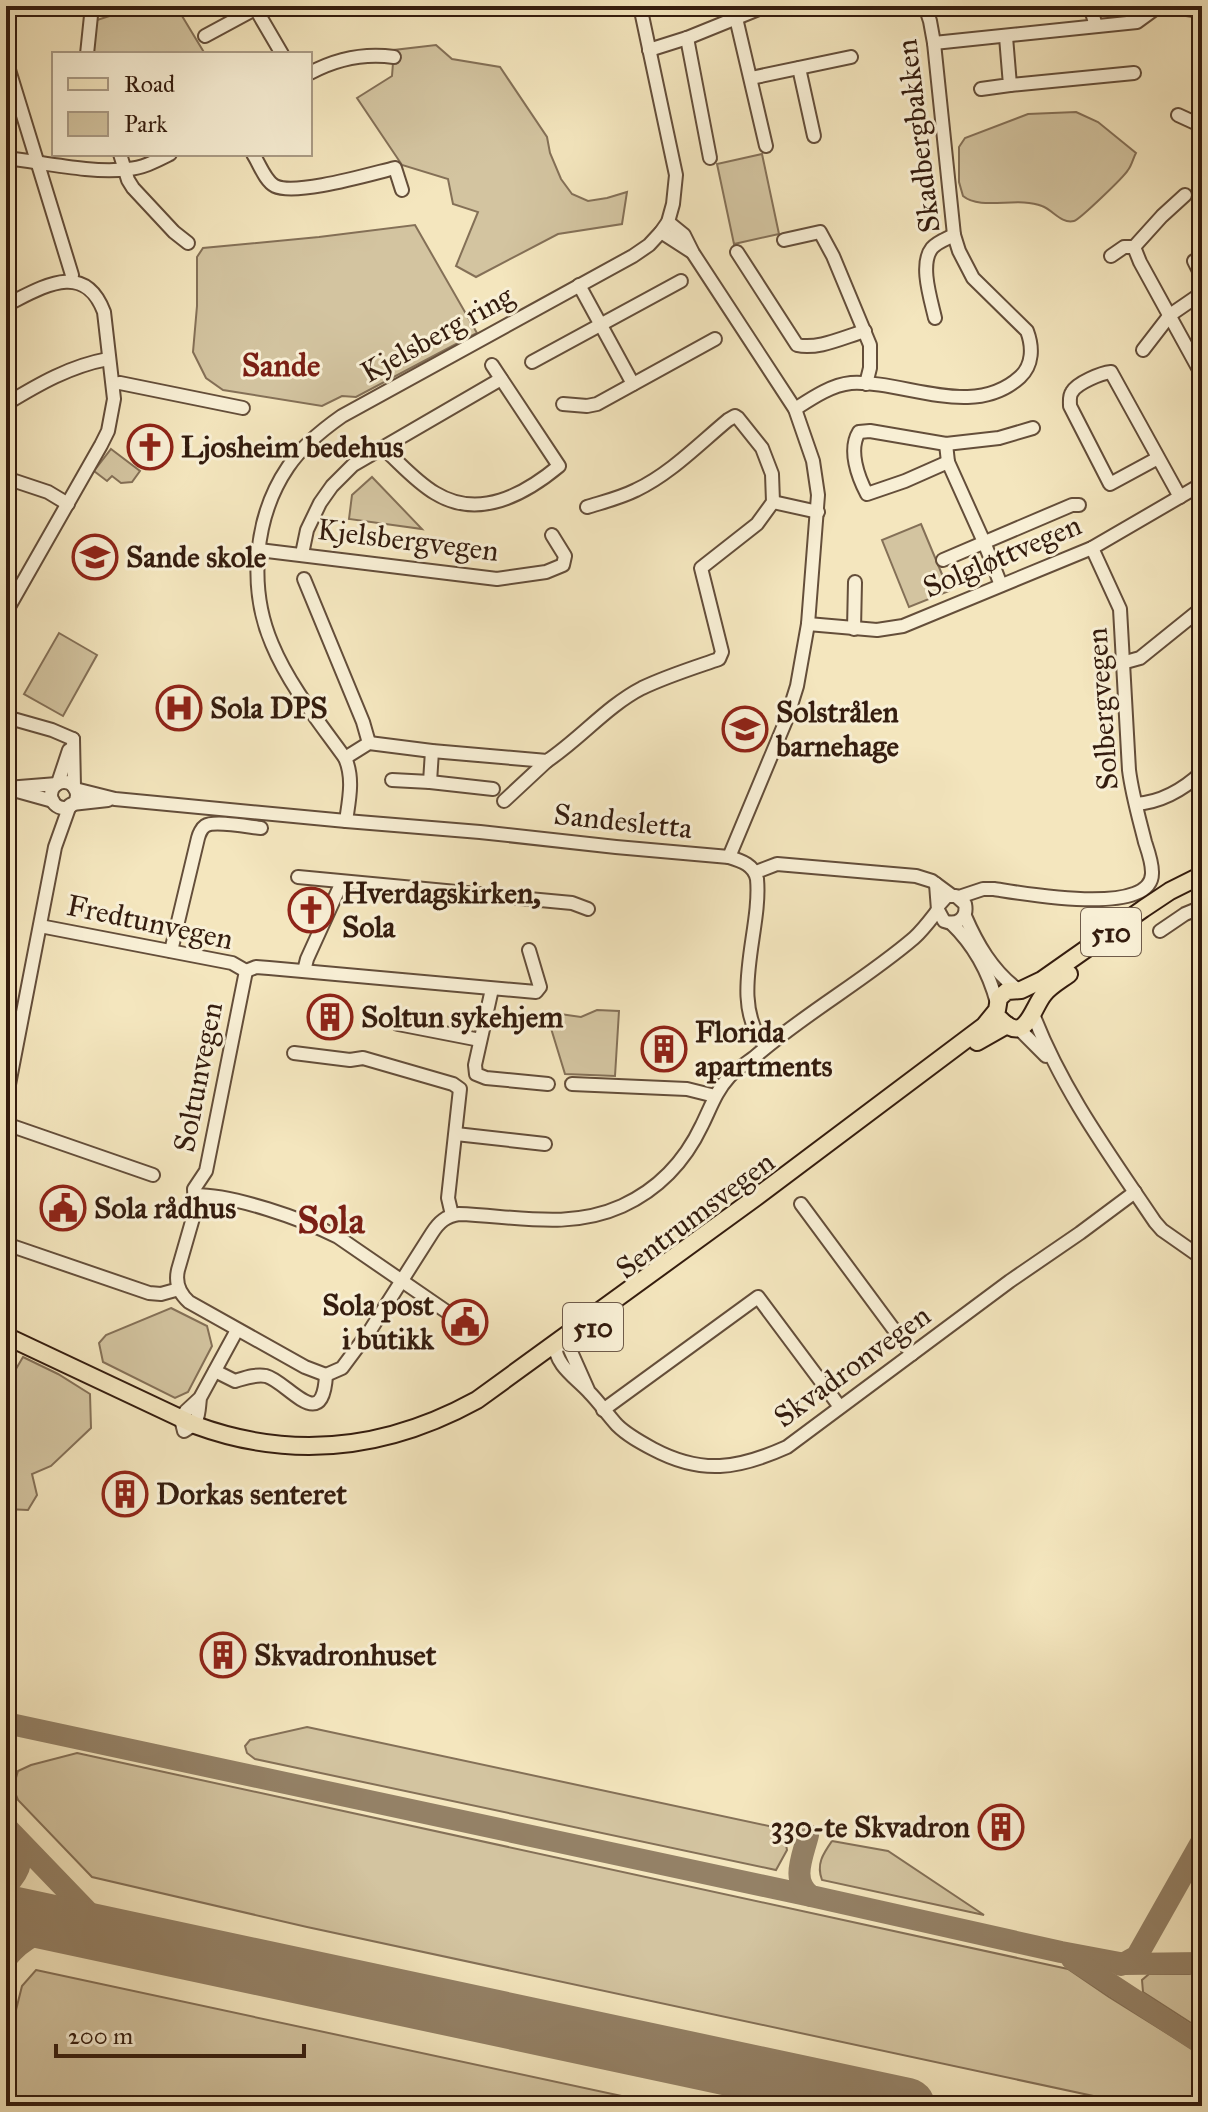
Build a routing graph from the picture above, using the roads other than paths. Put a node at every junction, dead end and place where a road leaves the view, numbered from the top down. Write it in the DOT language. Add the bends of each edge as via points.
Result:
graph roads {
  1 [pos="92,6"];
  2 [pos="640,6"];
  3 [pos="766,6"];
  4 [pos="925,6"];
  5 [pos="1090,6"];
  6 [pos="1159,6"];
  7 [pos="1166,6"];
  8 [pos="254,7"];
  9 [pos="1201,11"];
  10 [pos="736,18"];
  11 [pos="1096,26"];
  12 [pos="205,36"];
  13 [pos="1006,37"];
  14 [pos="687,38"];
  15 [pos="934,43"];
  16 [pos="649,50"];
  17 [pos="87,52"];
  18 [pos="281,52"];
  19 [pos="394,57"];
  20 [pos="851,57"];
  21 [pos="6,60"];
  22 [pos="799,68"];
  23 [pos="312,72"];
  24 [pos="1134,73"];
  25 [pos="751,78"];
  26 [pos="1010,85"];
  27 [pos="981,89"];
  28 [pos="1178,115"];
  29 [pos="1202,126"];
  30 [pos="814,136"];
  31 [pos="766,146"];
  32 [pos="121,156"];
  33 [pos="166,156"];
  34 [pos="254,156"];
  35 [pos="6,158"];
  36 [pos="710,158"];
  37 [pos="38,162"];
  38 [pos="125,170"];
  39 [pos="402,190"];
  40 [pos="1185,195"];
  41 [pos="665,227"];
  42 [pos="954,235"];
  43 [pos="784,240"];
  44 [pos="188,243"];
  45 [pos="1134,247"];
  46 [pos="737,252"];
  47 [pos="1111,256"];
  48 [pos="1194,261"];
  49 [pos="72,275"];
  50 [pos="1202,277"];
  51 [pos="681,281"];
  52 [pos="579,285"];
  53 [pos="1202,293"];
  54 [pos="6,305"];
  55 [pos="1170,315"];
  56 [pos="935,318"];
  57 [pos="601,325"];
  58 [pos="865,331"];
  59 [pos="715,339"];
  60 [pos="1143,350"];
  61 [pos="108,359"];
  62 [pos="532,362"];
  63 [pos="492,365"];
  64 [pos="1202,375"];
  65 [pos="501,379"];
  66 [pos="113,384"];
  67 [pos="633,384"];
  68 [pos="866,384"];
  69 [pos="6,404"];
  70 [pos="563,404"];
  71 [pos="243,408"];
  72 [pos="795,409"];
  73 [pos="1033,428"];
  74 [pos="946,444"];
  75 [pos="383,448"];
  76 [pos="1158,458"];
  77 [pos="948,462"];
  78 [pos="6,478"];
  79 [pos="1202,484"];
  80 [pos="1180,497"];
  81 [pos="773,502"];
  82 [pos="68,504"];
  83 [pos="1079,505"];
  84 [pos="587,507"];
  85 [pos="818,512"];
  86 [pos="552,535"];
  87 [pos="984,542"];
  88 [pos="1092,548"];
  89 [pos="259,550"];
  90 [pos="302,554"];
  91 [pos="943,560"];
  92 [pos="304,579"];
  93 [pos="855,582"];
  94 [pos="1001,585"];
  95 [pos="1202,608"];
  96 [pos="6,612"];
  97 [pos="808,624"];
  98 [pos="854,629"];
  99 [pos="1122,663"];
  100 [pos="8,714"];
  101 [pos="73,739"];
  102 [pos="369,743"];
  103 [pos="432,751"];
  104 [pos="345,758"];
  105 [pos="547,761"];
  106 [pos="1202,772"];
  107 [pos="392,780"];
  108 [pos="430,782"];
  109 [pos="57,784"];
  110 [pos="6,788"];
  111 [pos="74,788"];
  112 [pos="493,789"];
  113 [pos="115,799"];
  114 [pos="504,801"];
  115 [pos="53,802"];
  116 [pos="1136,804"];
  117 [pos="71,805"];
  118 [pos="346,821"];
  119 [pos="261,828"];
  120 [pos="55,847"];
  121 [pos="729,857"];
  122 [pos="756,872"];
  123 [pos="1202,875"];
  124 [pos="298,877"];
  125 [pos="342,882"];
  126 [pos="936,884"];
  127 [pos="1202,886"];
  128 [pos="960,904"];
  129 [pos="1202,907"];
  130 [pos="939,908"];
  131 [pos="588,909"];
  132 [pos="950,923"];
  133 [pos="40,926"];
  134 [pos="1160,931"];
  135 [pos="916,936"];
  136 [pos="529,950"];
  137 [pos="171,951"];
  138 [pos="246,971"];
  139 [pos="304,971"];
  140 [pos="492,989"];
  141 [pos="1019,990"];
  142 [pos="997,1006"];
  143 [pos="1034,1011"];
  144 [pos="398,1024"];
  145 [pos="1012,1026"];
  146 [pos="480,1040"];
  147 [pos="766,1047"];
  148 [pos="294,1053"];
  149 [pos="1056,1068"];
  150 [pos="548,1084"];
  151 [pos="572,1084"];
  152 [pos="715,1096"];
  153 [pos="6,1100"];
  154 [pos="6,1124"];
  155 [pos="456,1134"];
  156 [pos="545,1144"];
  157 [pos="153,1175"];
  158 [pos="194,1192"];
  159 [pos="1135,1192"];
  160 [pos="801,1204"];
  161 [pos="452,1215"];
  162 [pos="6,1244"];
  163 [pos="1202,1258"];
  164 [pos="402,1280"];
  165 [pos="179,1289"];
  166 [pos="450,1314"];
  167 [pos="237,1330"];
  168 [pos="6,1339"];
  169 [pos="559,1348"];
  170 [pos="912,1354"];
  171 [pos="215,1371"];
  172 [pos="326,1375"];
  173 [pos="840,1407"];
  174 [pos="603,1410"];
  175 [pos="187,1425"];
  1 -- 17 [label="street"];
  2 -- 16 [label="street"];
  3 -- 10 [label="street"];
  4 -- 15 [label="street, Skadbergbakken"];
  5 -- 11 [label="street"];
  6 -- 11 [label="street" via="1137,22"];
  7 -- 9 [label="street"];
  8 -- 12 [label="street"];
  8 -- 18 [label="street"];
  10 -- 14 [label="street"];
  10 -- 25 [label="street"];
  11 -- 13 [label="street"];
  13 -- 15 [label="street"];
  13 -- 26 [label="street"];
  14 -- 16 [label="street"];
  14 -- 36 [label="street"];
  15 -- 42 [label="street, Skadbergbakken"];
  16 -- 41 [label="street" via="676,175"];
  19 -- 23 [label="street" via="332,62"];
  20 -- 22 [label="street"];
  21 -- 37 [label="street"];
  22 -- 25 [label="street"];
  22 -- 30 [label="street"];
  24 -- 26 [label="street" via="1070,72"];
  25 -- 31 [label="street"];
  26 -- 27 [label="street"];
  28 -- 29 [label="street"];
  32 -- 38 [label="street"];
  33 -- 38 [label="street"];
  34 -- 39 [label="street" via="276,186 317,186 395,168"];
  35 -- 37 [label="street"];
  37 -- 38 [label="street"];
  37 -- 49 [label="street"];
  38 -- 44 [label="street" via="133,188"];
  40 -- 45 [label="street"];
  41 -- 52 [label="street, Kjelsberg ring" via="633,256"];
  41 -- 72 [label="street" via="693,253"];
  42 -- 56 [label="street" via="928,255"];
  42 -- 68 [label="street, Skadbergbakken" via="973,278 1027,331 1032,352 1027,371 994,392 963,397"];
  43 -- 58 [label="street" via="820,232"];
  45 -- 47 [label="street"];
  45 -- 55 [label="street"];
  46 -- 58 [label="street" via="797,345 817,345"];
  48 -- 50 [label="street"];
  51 -- 57 [label="street"];
  52 -- 57 [label="street"];
  52 -- 89 [label="street, Kjelsberg ring" via="327,427 299,453 275,489"];
  53 -- 55 [label="street"];
  54 -- 61 [label="street" via="58,281 84,285 104,312"];
  55 -- 60 [label="street"];
  55 -- 64 [label="street"];
  57 -- 62 [label="street"];
  57 -- 67 [label="street"];
  58 -- 68 [label="street" via="870,345"];
  59 -- 67 [label="street"];
  61 -- 66 [label="street"];
  61 -- 69 [label="street" via="68,370"];
  63 -- 65 [label="street"];
  65 -- 75 [label="street"];
  65 -- 75 [label="street" via="559,466 515,497 471,504 438,495"];
  66 -- 71 [label="street"];
  66 -- 82 [label="street" via="108,431"];
  67 -- 70 [label="street" via="597,404"];
  68 -- 72 [label="street, Skadbergbakken" via="838,386"];
  72 -- 85 [label="street" via="813,461"];
  73 -- 74 [label="street"];
  74 -- 77 [label="street"];
  74 -- 77 [label="street" via="861,431 855,440 855,460 867,494"];
  75 -- 90 [label="street" via="353,465 332,486 307,530"];
  76 -- 76 [label="street" via="1110,484 1070,406 1073,389 1111,372"];
  76 -- 80 [label="street"];
  77 -- 87 [label="street"];
  78 -- 82 [label="street"];
  79 -- 80 [label="street, Solgløttvegen"];
  80 -- 88 [label="street, Solgløttvegen"];
  81 -- 84 [label="street" via="772,474 762,448 732,412 650,483"];
  81 -- 85 [label="street"];
  81 -- 105 [label="street" via="757,524 701,568 722,656 641,689"];
  82 -- 96 [label="street"];
  83 -- 87 [label="street"];
  85 -- 97 [label="street"];
  86 -- 90 [label="street, Kjelsbergvegen" via="565,556 563,565 497,579"];
  87 -- 91 [label="street"];
  87 -- 94 [label="street"];
  88 -- 94 [label="street, Solgløttvegen"];
  88 -- 99 [label="street, Solbergvegen" via="1118,602"];
  89 -- 90 [label="street, Kjelsbergvegen"];
  89 -- 104 [label="street, Kjelsberg ring" via="259,594 271,642"];
  92 -- 102 [label="street"];
  93 -- 98 [label="street"];
  94 -- 98 [label="street, Solgløttvegen" via="903,626"];
  95 -- 99 [label="street" via="1140,658"];
  97 -- 98 [label="street, Solgløttvegen"];
  97 -- 121 [label="street" via="790,711"];
  99 -- 116 [label="street, Solbergvegen"];
  100 -- 101 [label="street"];
  101 -- 109 [label="street"];
  101 -- 111 [label="street"];
  102 -- 103 [label="street"];
  102 -- 104 [label="street"];
  103 -- 105 [label="street"];
  103 -- 108 [label="street"];
  104 -- 118 [label="street" via="350,772"];
  105 -- 114 [label="street"];
  106 -- 116 [label="street" via="1163,799"];
  107 -- 108 [label="street"];
  108 -- 112 [label="street"];
  109 -- 110 [label="street, Sandesletta"];
  109 -- 111 [label="street, Sandesletta"];
  109 -- 115 [label="street"];
  110 -- 115 [label="street, Sandesletta"];
  111 -- 113 [label="street, Sandesletta"];
  111 -- 117 [label="street"];
  113 -- 117 [label="street, Sandesletta"];
  113 -- 118 [label="street, Sandesletta"];
  115 -- 117 [label="street, Sandesletta"];
  115 -- 120 [label="street"];
  116 -- 128 [label="street, Solbergvegen" via="1152,874 1133,895 1076,898 983,889"];
  117 -- 120 [label="street"];
  118 -- 121 [label="street, Sandesletta"];
  119 -- 137 [label="street" via="214,824 202,829"];
  120 -- 133 [label="street"];
  121 -- 122 [label="street, Sandesletta"];
  122 -- 126 [label="street" via="777,864 924,877"];
  122 -- 147 [label="street" via="747,993 755,1030"];
  123 -- 141 [label="main road, Sentrumsvegen / 510"];
  124 -- 125 [label="street"];
  125 -- 131 [label="street" via="572,903"];
  125 -- 139 [label="street"];
  126 -- 128 [label="street"];
  126 -- 130 [label="street"];
  127 -- 143 [label="main road, Sentrumsvegen / 510" via="1077,968 1044,994"];
  128 -- 130 [label="street" via="943,898"];
  128 -- 132 [label="street" via="956,923"];
  128 -- 141 [label="street" via="974,938 1002,978"];
  129 -- 134 [label="street"];
  130 -- 132 [label="street"];
  130 -- 135 [label="street"];
  132 -- 135 [label="street"];
  132 -- 142 [label="street" via="984,967"];
  133 -- 137 [label="street, Fredtunvegen"];
  133 -- 153 [label="street"];
  135 -- 147 [label="street"];
  136 -- 140 [label="street, Fredtunvegen" via="538,991"];
  137 -- 138 [label="street, Fredtunvegen" via="232,963"];
  138 -- 139 [label="street, Fredtunvegen"];
  138 -- 158 [label="street, Soltunvegen" via="206,1171"];
  139 -- 140 [label="street, Fredtunvegen"];
  140 -- 146 [label="street"];
  141 -- 142 [label="main road, Sentrumsvegen / 510" via="1007,991"];
  141 -- 143 [label="main road" via="1031,997"];
  142 -- 145 [label="main road" via="998,1016"];
  142 -- 169 [label="main road, Sentrumsvegen / 510" via="984,1026"];
  143 -- 145 [label="main road, Sentrumsvegen / 510" via="1027,1023"];
  143 -- 149 [label="street"];
  144 -- 146 [label="street"];
  145 -- 149 [label="street" via="1038,1045"];
  145 -- 169 [label="main road, Sentrumsvegen / 510" via="988,1034 950,1060 775,1194"];
  146 -- 150 [label="street" via="476,1074"];
  147 -- 152 [label="street" via="731,1074"];
  148 -- 155 [label="street" via="363,1058 453,1084 460,1089"];
  149 -- 159 [label="street"];
  151 -- 152 [label="street" via="687,1089"];
  152 -- 161 [label="street" via="676,1167 623,1205 569,1220"];
  154 -- 157 [label="street"];
  155 -- 156 [label="street"];
  155 -- 161 [label="street" via="448,1198"];
  158 -- 164 [label="street" via="323,1229"];
  158 -- 165 [label="street, Soltunvegen" via="194,1219 177,1274"];
  159 -- 163 [label="street" via="1162,1230"];
  159 -- 170 [label="street, Skvadronvegen"];
  160 -- 170 [label="street"];
  161 -- 164 [label="street" via="439,1223"];
  162 -- 165 [label="street" via="149,1293"];
  164 -- 166 [label="street"];
  164 -- 172 [label="street" via="342,1368"];
  165 -- 167 [label="street" via="189,1302"];
  167 -- 171 [label="street"];
  167 -- 172 [label="street"];
  168 -- 175 [label="main road, Sentrumsvegen / 510"];
  169 -- 174 [label="street, Skvadronvegen" via="572,1376"];
  169 -- 175 [label="main road, Sentrumsvegen / 510" via="477,1400 384,1439 288,1447"];
  170 -- 173 [label="street, Skvadronvegen"];
  171 -- 172 [label="street" via="235,1381 266,1376 308,1404 325,1391"];
  171 -- 175 [label="street" via="200,1398 198,1417"];
  173 -- 174 [label="street, Skvadronvegen" via="787,1447 759,1460 715,1467 667,1456 631,1436"];
  173 -- 174 [label="street" via="758,1297"];
}
